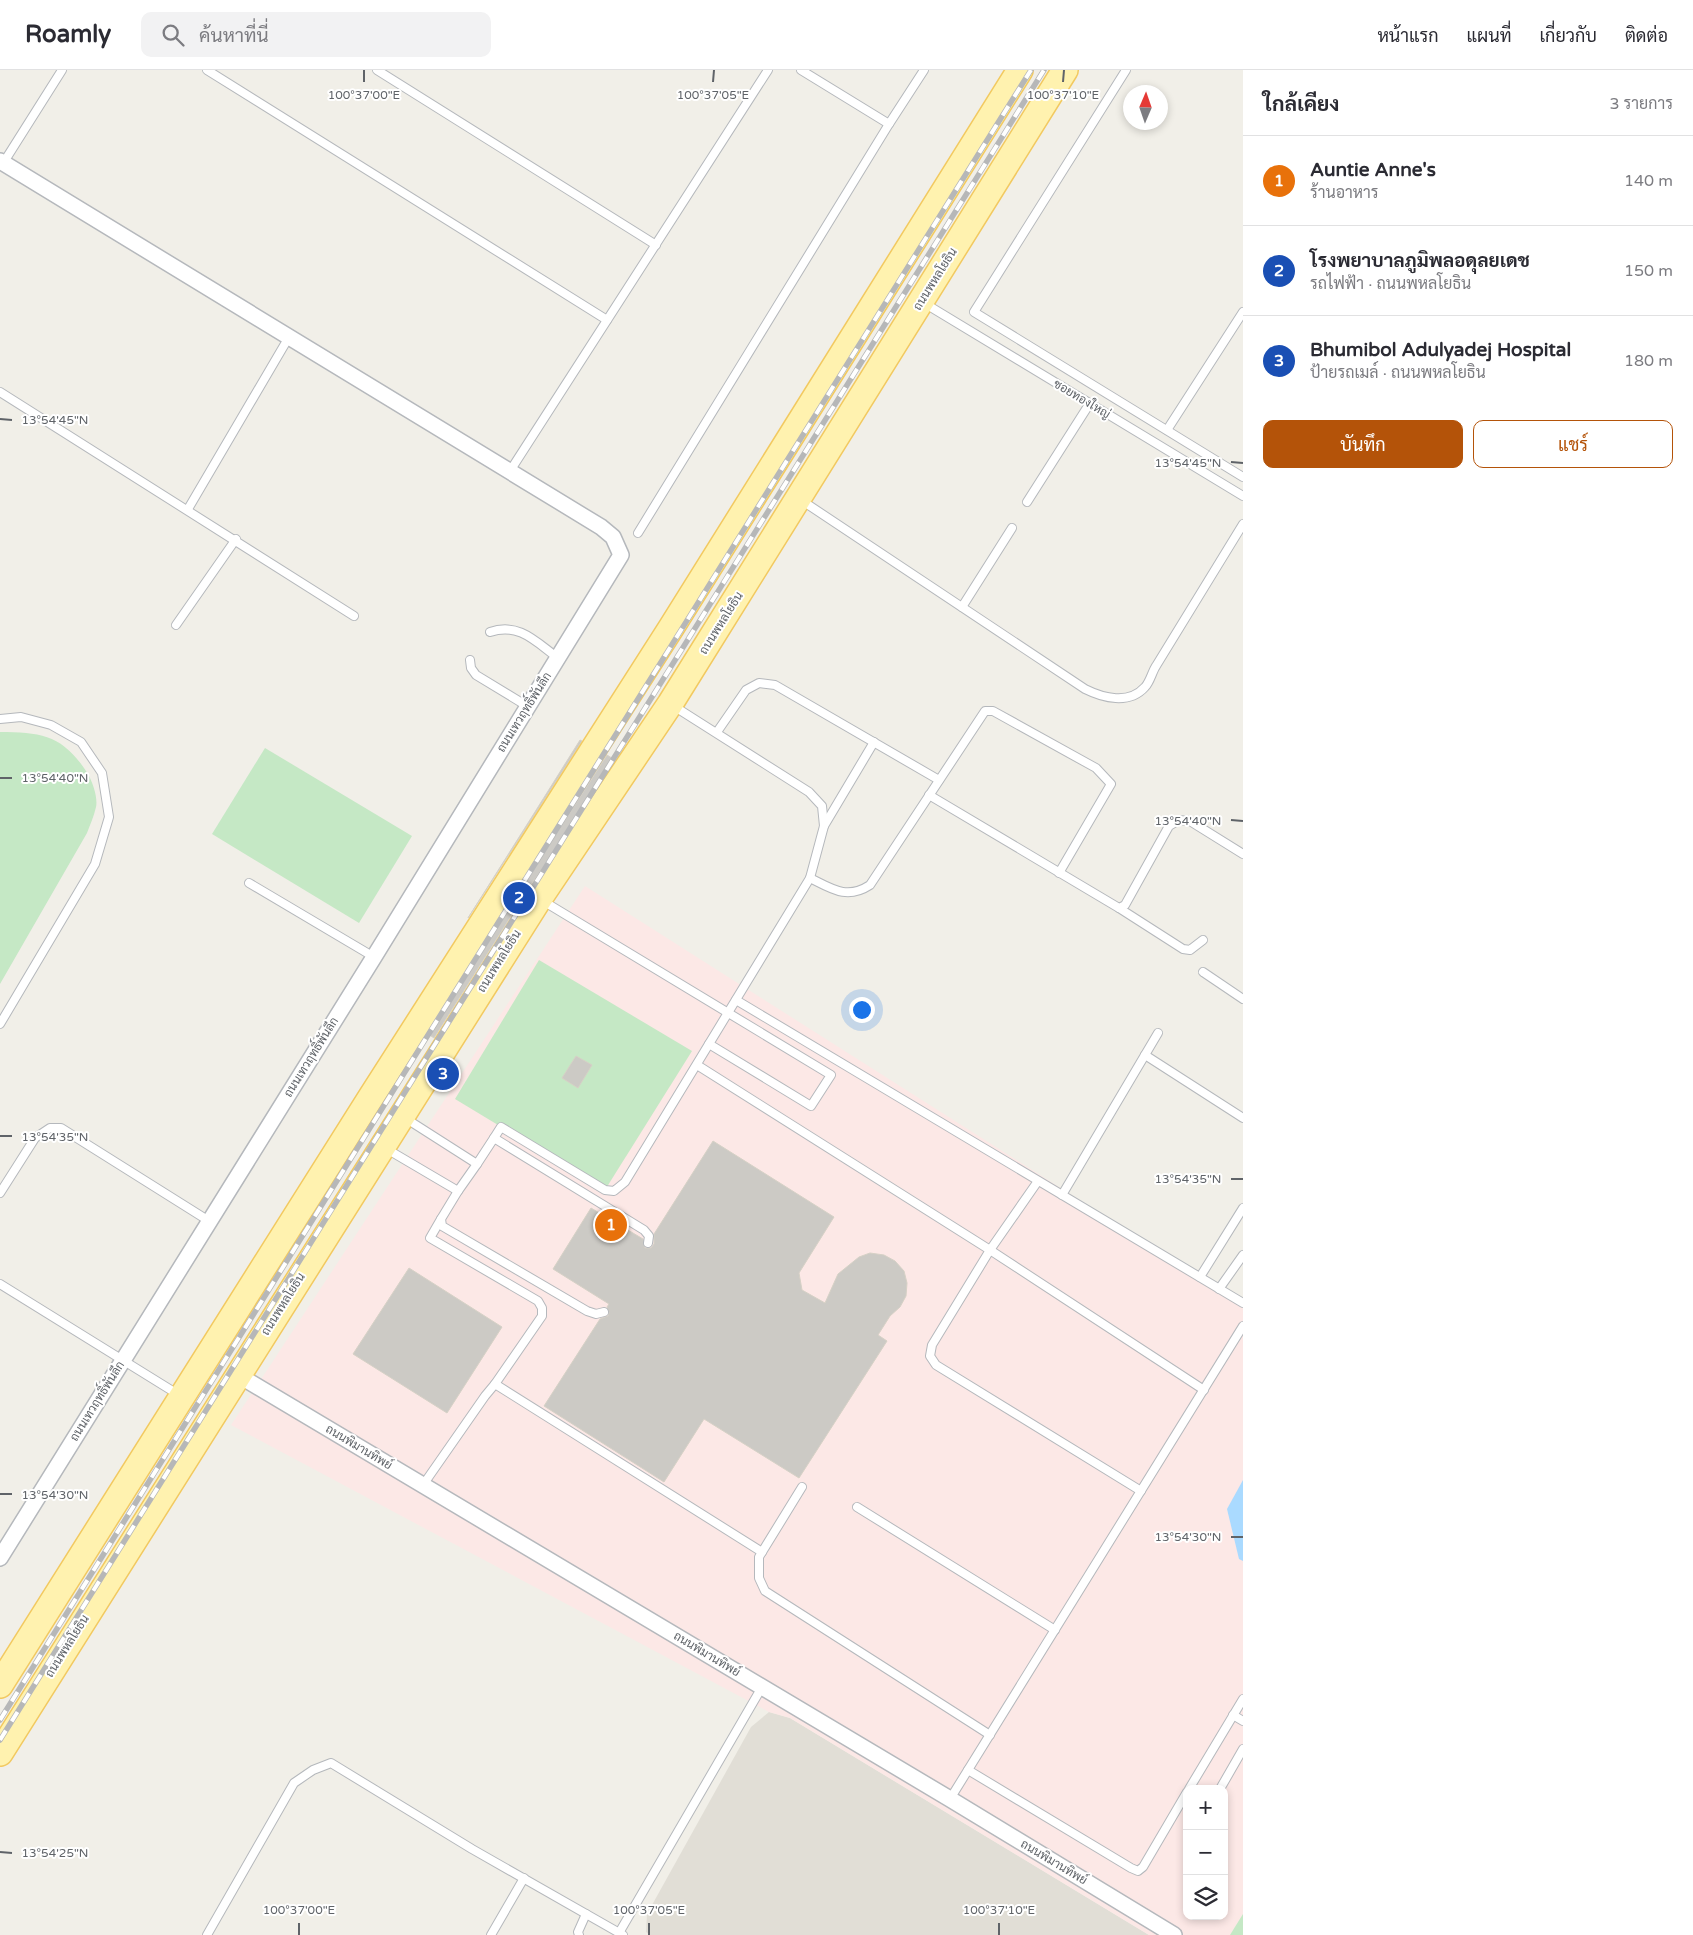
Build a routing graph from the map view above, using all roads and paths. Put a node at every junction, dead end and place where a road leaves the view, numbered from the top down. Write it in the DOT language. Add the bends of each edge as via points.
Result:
graph roads {
  1 [pos="62,70"];
  2 [pos="206,70"];
  3 [pos="377,70"];
  4 [pos="768,70"];
  5 [pos="801,70"];
  6 [pos="924,70"];
  7 [pos="1020,70"];
  8 [pos="1065,70"];
  9 [pos="1126,70"];
  10 [pos="888,124"];
  11 [pos="1,164"];
  12 [pos="656,244"];
  13 [pos="921,301"];
  14 [pos="1243,312"];
  15 [pos="607,320"];
  16 [pos="289,337"];
  17 [pos="1,395"];
  18 [pos="1090,403"];
  19 [pos="1167,430"];
  20 [pos="510,471"];
  21 [pos="1243,477"];
  22 [pos="1243,496"];
  23 [pos="799,498"];
  24 [pos="1027,502"];
  25 [pos="188,509"];
  26 [pos="1243,524"];
  27 [pos="1012,528"];
  28 [pos="638,533"];
  29 [pos="236,539"];
  30 [pos="962,607"];
  31 [pos="354,616"];
  32 [pos="176,625"];
  33 [pos="490,632"];
  34 [pos="558,658"];
  35 [pos="470,660"];
  36 [pos="670,704"];
  37 [pos="527,706"];
  38 [pos="0,719"];
  39 [pos="717,732"];
  40 [pos="874,742"];
  41 [pos="940,780"];
  42 [pos="929,795"];
  43 [pos="824,826"];
  44 [pos="1243,854"];
  45 [pos="1059,873"];
  46 [pos="810,878"];
  47 [pos="249,883"];
  48 [pos="539,899"];
  49 [pos="1119,908"];
  50 [pos="1203,940"];
  51 [pos="374,958"];
  52 [pos="1203,972"];
  53 [pos="1243,999"];
  54 [pos="736,1000"];
  55 [pos="729,1012"];
  56 [pos="0,1024"];
  57 [pos="1158,1033"];
  58 [pos="710,1044"];
  59 [pos="1145,1055"];
  60 [pos="698,1065"];
  61 [pos="371,1098"];
  62 [pos="402,1116"];
  63 [pos="1243,1118"];
  64 [pos="494,1138"];
  65 [pos="382,1147"];
  66 [pos="476,1164"];
  67 [pos="1038,1181"];
  68 [pos="458,1191"];
  69 [pos="0,1194"];
  70 [pos="1062,1195"];
  71 [pos="1243,1208"];
  72 [pos="441,1219"];
  73 [pos="209,1221"];
  74 [pos="648,1243"];
  75 [pos="990,1250"];
  76 [pos="1243,1256"];
  77 [pos="1200,1277"];
  78 [pos="0,1284"];
  79 [pos="1219,1289"];
  80 [pos="1243,1303"];
  81 [pos="604,1312"];
  82 [pos="1243,1326"];
  83 [pos="123,1360"];
  84 [pos="238,1375"];
  85 [pos="495,1384"];
  86 [pos="1204,1390"];
  87 [pos="182,1396"];
  88 [pos="213,1415"];
  89 [pos="423,1485"];
  90 [pos="802,1487"];
  91 [pos="1141,1491"];
  92 [pos="857,1507"];
  93 [pos="762,1552"];
  94 [pos="0,1558"];
  95 [pos="1055,1630"];
  96 [pos="0,1685"];
  97 [pos="762,1687"];
  98 [pos="1243,1699"];
  99 [pos="1233,1715"];
  100 [pos="1243,1722"];
  101 [pos="990,1735"];
  102 [pos="1243,1749"];
  103 [pos="0,1753"];
  104 [pos="968,1770"];
  105 [pos="1192,1785"];
  106 [pos="1222,1785"];
  107 [pos="950,1799"];
  108 [pos="1183,1800"];
  109 [pos="524,1878"];
  110 [pos="586,1914"];
  111 [pos="621,1934"];
  112 [pos="207,1935"];
  113 [pos="491,1935"];
  114 [pos="579,1935"];
  115 [pos="1174,1935"];
  1 -- 11 [label="lane"];
  2 -- 15 [label="lane"];
  3 -- 12 [label="lane"];
  4 -- 12 [label="lane"];
  5 -- 10 [label="lane"];
  6 -- 10 [label="lane"];
  7 -- 61 [label="main road" via="671,628"];
  8 -- 13 [label="main road, ถนนพหลโยธิน"];
  9 -- 19 [label="lane" via="974,312"];
  10 -- 28 [label="lane"];
  11 -- 16 [label="street"];
  12 -- 15 [label="lane"];
  13 -- 18 [label="lane, ซอยทองใหญ่"];
  13 -- 23 [label="main road, ถนนพหลโยธิน"];
  14 -- 19 [label="lane"];
  15 -- 20 [label="lane"];
  16 -- 20 [label="street"];
  16 -- 25 [label="lane"];
  17 -- 25 [label="lane"];
  18 -- 22 [label="lane, ซอยทองใหญ่"];
  18 -- 24 [label="lane"];
  19 -- 21 [label="lane"];
  20 -- 34 [label="street, ถนนเทวฤทธิ์พันลึก" via="601,527 613,537 620,555"];
  23 -- 30 [label="lane"];
  23 -- 36 [label="main road, ถนนพหลโยธิน"];
  25 -- 29 [label="lane"];
  26 -- 30 [label="lane" via="1145,688 1132,695 1115,699 1085,689"];
  27 -- 30 [label="lane"];
  29 -- 31 [label="lane"];
  29 -- 32 [label="lane"];
  33 -- 34 [label="lane" via="503,627 522,632"];
  34 -- 37 [label="street, ถนนเทวฤทธิ์พันลึก"];
  35 -- 37 [label="lane" via="476,675"];
  36 -- 39 [label="lane"];
  36 -- 48 [label="main road, ถนนพหลโยธิน"];
  37 -- 51 [label="street, ถนนเทวฤทธิ์พันลึก"];
  38 -- 56 [label="lane" via="21,717 51,725 81,742 102,773 109,817 95,864"];
  39 -- 40 [label="lane" via="746,690 759,683 775,685"];
  39 -- 43 [label="lane" via="809,792 822,806"];
  40 -- 41 [label="lane"];
  40 -- 43 [label="lane"];
  41 -- 42 [label="lane"];
  41 -- 45 [label="lane" via="985,711 993,711 1096,768 1111,784"];
  42 -- 45 [label="lane"];
  42 -- 46 [label="lane" via="870,884 858,892 836,891"];
  43 -- 46 [label="lane"];
  44 -- 49 [label="lane" via="1190,821 1179,820 1169,826 1125,905"];
  45 -- 49 [label="lane"];
  46 -- 54 [label="lane"];
  47 -- 51 [label="lane"];
  48 -- 55 [label="lane"];
  48 -- 62 [label="main road, ถนนพหลโยธิน"];
  49 -- 50 [label="lane" via="1183,949 1190,950"];
  51 -- 73 [label="street, ถนนเทวฤทธิ์พันลึก"];
  52 -- 53 [label="lane"];
  54 -- 55 [label="lane"];
  54 -- 67 [label="lane"];
  55 -- 58 [label="lane"];
  55 -- 58 [label="lane" via="831,1075 811,1106"];
  57 -- 59 [label="lane"];
  58 -- 60 [label="lane"];
  59 -- 63 [label="lane"];
  59 -- 70 [label="lane"];
  60 -- 64 [label="lane" via="625,1182 614,1191 605,1190 501,1127"];
  60 -- 75 [label="lane"];
  61 -- 62 [label="main road"];
  61 -- 87 [label="main road"];
  62 -- 65 [label="main road, ถนนพหลโยธิน"];
  62 -- 66 [label="lane"];
  64 -- 66 [label="lane"];
  64 -- 74 [label="lane" via="644,1230 649,1236"];
  65 -- 68 [label="lane"];
  65 -- 84 [label="main road, ถนนพหลโยธิน"];
  66 -- 68 [label="lane"];
  67 -- 70 [label="lane"];
  67 -- 75 [label="lane"];
  68 -- 72 [label="lane"];
  69 -- 73 [label="lane" via="35,1138 50,1128 61,1128"];
  70 -- 77 [label="lane"];
  71 -- 77 [label="lane"];
  72 -- 81 [label="lane" via="442,1226 586,1311"];
  72 -- 85 [label="lane" via="430,1238 538,1301 542,1308 542,1316"];
  73 -- 83 [label="street, ถนนเทวฤทธิ์พันลึก"];
  75 -- 86 [label="lane"];
  75 -- 91 [label="lane" via="932,1345 930,1356 936,1365"];
  76 -- 79 [label="lane"];
  77 -- 79 [label="lane"];
  78 -- 83 [label="lane"];
  79 -- 80 [label="lane"];
  82 -- 86 [label="lane"];
  83 -- 87 [label="lane"];
  83 -- 94 [label="street, ถนนเทวฤทธิ์พันลึก"];
  84 -- 88 [label="main road, ถนนพหลโยธิน"];
  84 -- 89 [label="street, ถนนพิมานทิพย์"];
  85 -- 89 [label="lane"];
  85 -- 93 [label="lane"];
  86 -- 91 [label="lane"];
  87 -- 88 [label="main road"];
  87 -- 96 [label="main road"];
  88 -- 103 [label="main road, ถนนพหลโยธิน"];
  89 -- 97 [label="street, ถนนพิมานทิพย์"];
  90 -- 93 [label="lane"];
  91 -- 95 [label="lane"];
  92 -- 95 [label="lane"];
  93 -- 101 [label="lane" via="759,1578 765,1591"];
  95 -- 101 [label="lane"];
  97 -- 107 [label="street, ถนนพิมานทิพย์"];
  97 -- 111 [label="lane"];
  98 -- 99 [label="lane"];
  99 -- 100 [label="lane"];
  99 -- 105 [label="lane"];
  101 -- 104 [label="lane"];
  102 -- 106 [label="lane"];
  104 -- 107 [label="lane"];
  104 -- 108 [label="lane" via="1138,1870 1143,1867"];
  107 -- 115 [label="street, ถนนพิมานทิพย์"];
  109 -- 110 [label="lane"];
  109 -- 112 [label="lane" via="331,1763 294,1783"];
  109 -- 113 [label="lane"];
  110 -- 111 [label="lane"];
  110 -- 114 [label="lane"];
}
